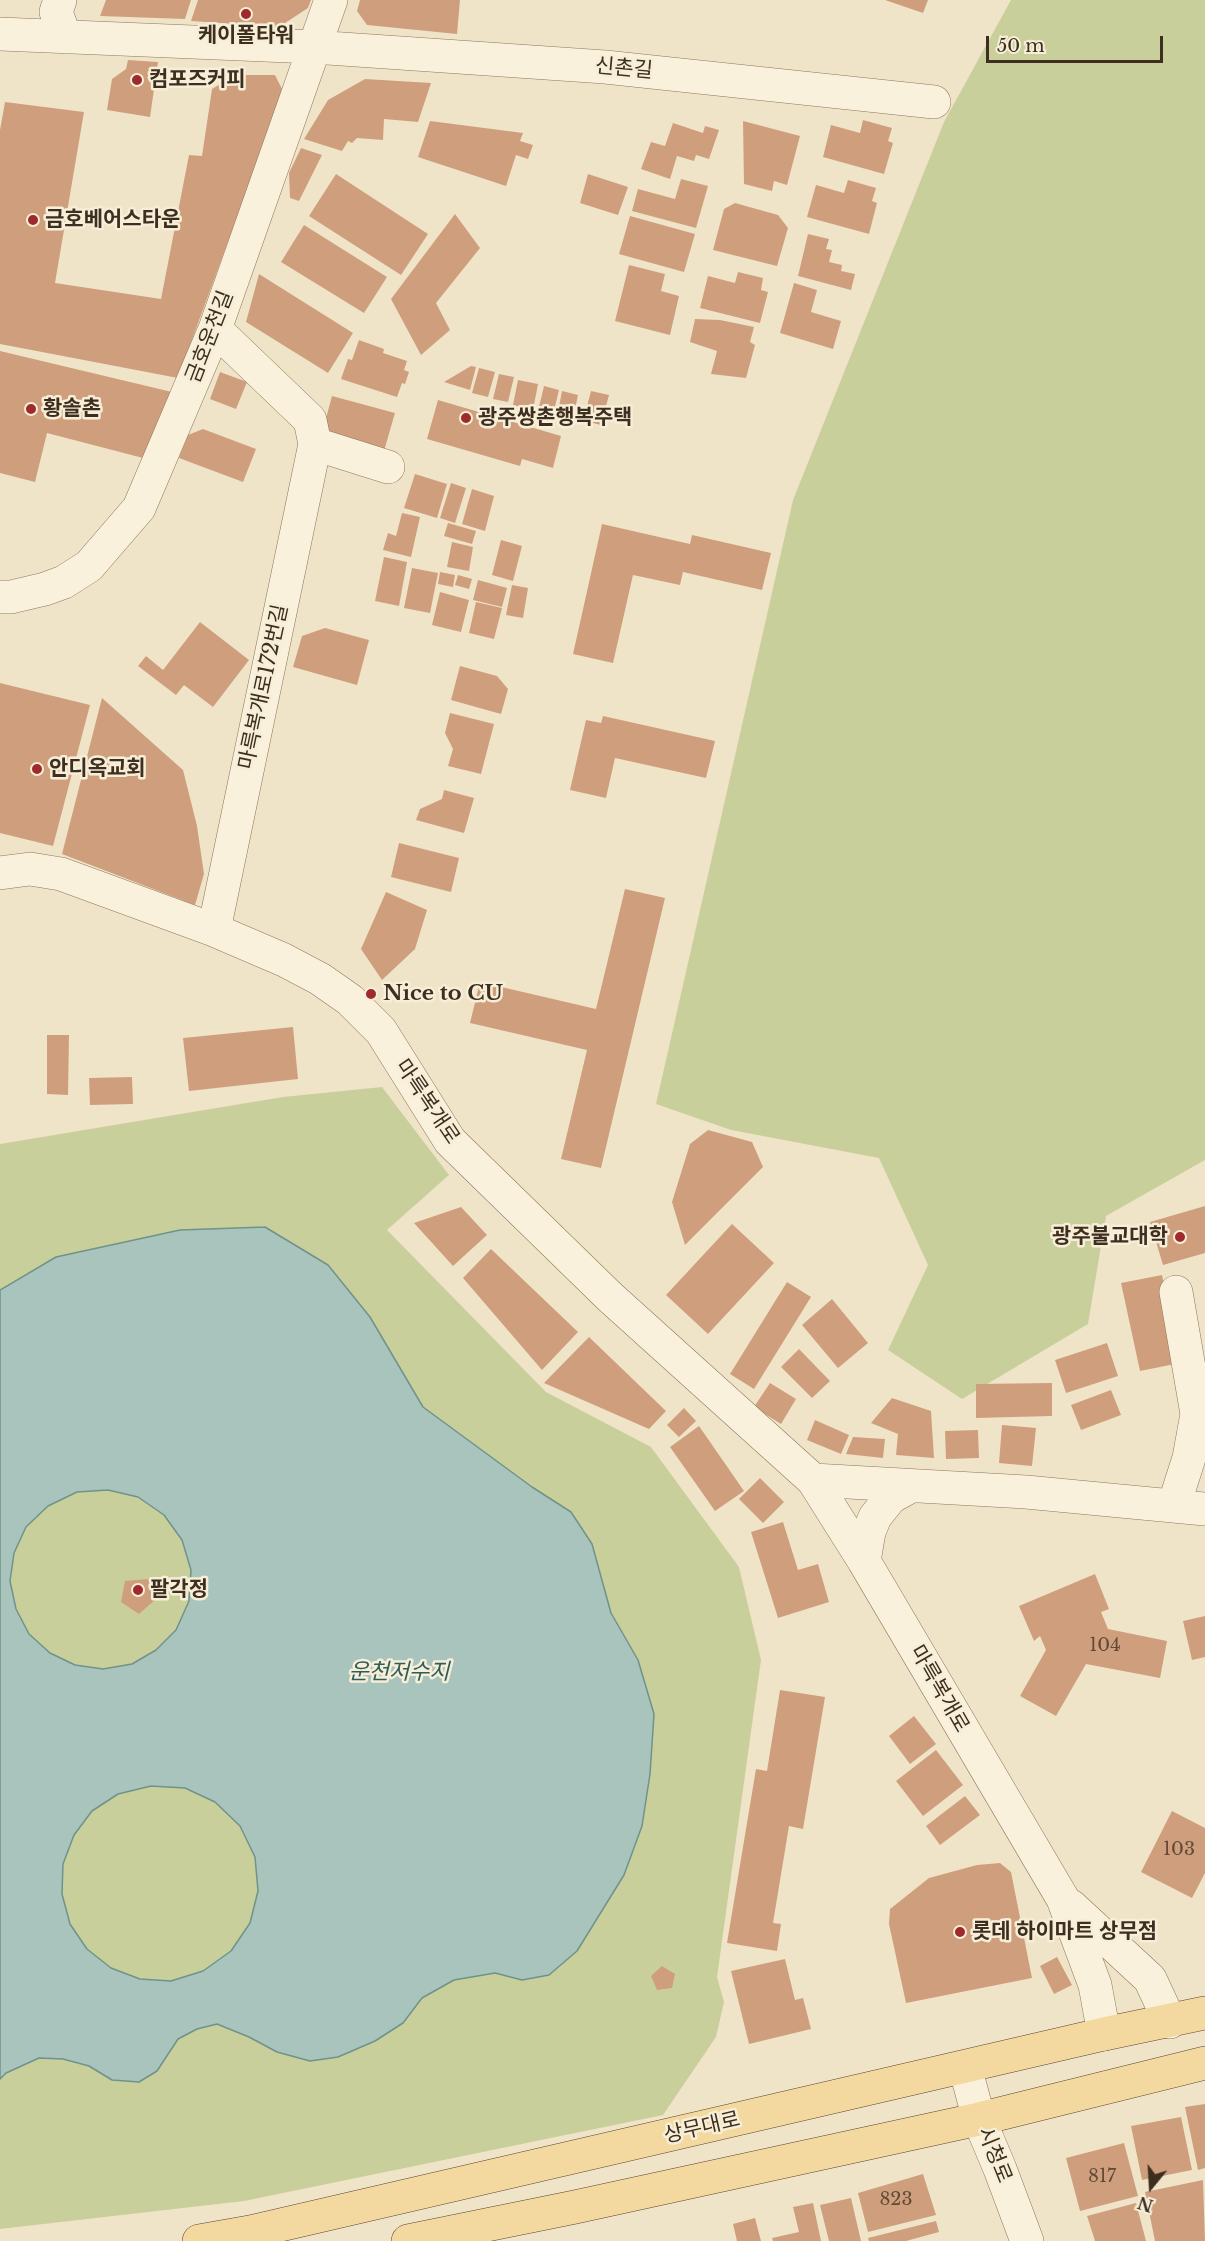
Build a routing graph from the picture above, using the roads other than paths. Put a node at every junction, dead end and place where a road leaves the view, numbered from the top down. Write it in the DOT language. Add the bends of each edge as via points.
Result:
graph roads {
  1 [pos="60,0"];
  2 [pos="331,0"];
  3 [pos="0,34"];
  4 [pos="65,37"];
  5 [pos="313,47"];
  6 [pos="934,102"];
  7 [pos="215,329"];
  8 [pos="315,444"];
  9 [pos="388,467"];
  10 [pos="0,597"];
  11 [pos="0,873"];
  12 [pos="214,930"];
  13 [pos="1176,1292"];
  14 [pos="813,1480"];
  15 [pos="911,1486"];
  16 [pos="1190,1507"];
  17 [pos="864,1561"];
  18 [pos="1063,1899"];
  19 [pos="1205,2013"];
  20 [pos="1170,2022"];
  21 [pos="1104,2034"];
  22 [pos="1205,2063"];
  23 [pos="965,2067"];
  24 [pos="979,2120"];
  25 [pos="199,2241"];
  26 [pos="408,2241"];
  27 [pos="1027,2241"];
  1 -- 4 [label="street" via="56,12"];
  2 -- 5 [label="street, 금호운천길"];
  3 -- 4 [label="street, 신촌길"];
  4 -- 5 [label="street, 신촌길"];
  5 -- 6 [label="street, 신촌길" via="653,72"];
  5 -- 7 [label="street, 금호운천길"];
  7 -- 8 [label="street" via="310,420"];
  7 -- 10 [label="street, 금호운천길" via="139,508 88,566 64,582"];
  8 -- 9 [label="street"];
  8 -- 12 [label="street, 마륵복개로172번길"];
  11 -- 12 [label="street, 마륵복개로" via="30,869 61,874"];
  12 -- 14 [label="street, 마륵복개로" via="298,967 350,1000 381,1031 450,1141 610,1297"];
  13 -- 16 [label="street" via="1197,1414 1190,1458"];
  14 -- 15 [label="street"];
  14 -- 17 [label="street, 마륵복개로"];
  15 -- 16 [label="street"];
  15 -- 17 [label="street" via="891,1497 875,1517"];
  17 -- 18 [label="street, 마륵복개로"];
  18 -- 20 [label="street, 마륵복개로" via="1150,1979"];
  18 -- 21 [label="street, 마륵복개로" via="1095,1985"];
  19 -- 20 [label="main road, 상무대로"];
  20 -- 21 [label="main road, 상무대로"];
  21 -- 23 [label="main road, 상무대로"];
  22 -- 24 [label="main road"];
  23 -- 24 [label="street, 시청로"];
  23 -- 25 [label="main road, 상무대로" via="262,2230"];
  24 -- 26 [label="main road"];
  24 -- 27 [label="street, 시청로"];
}
